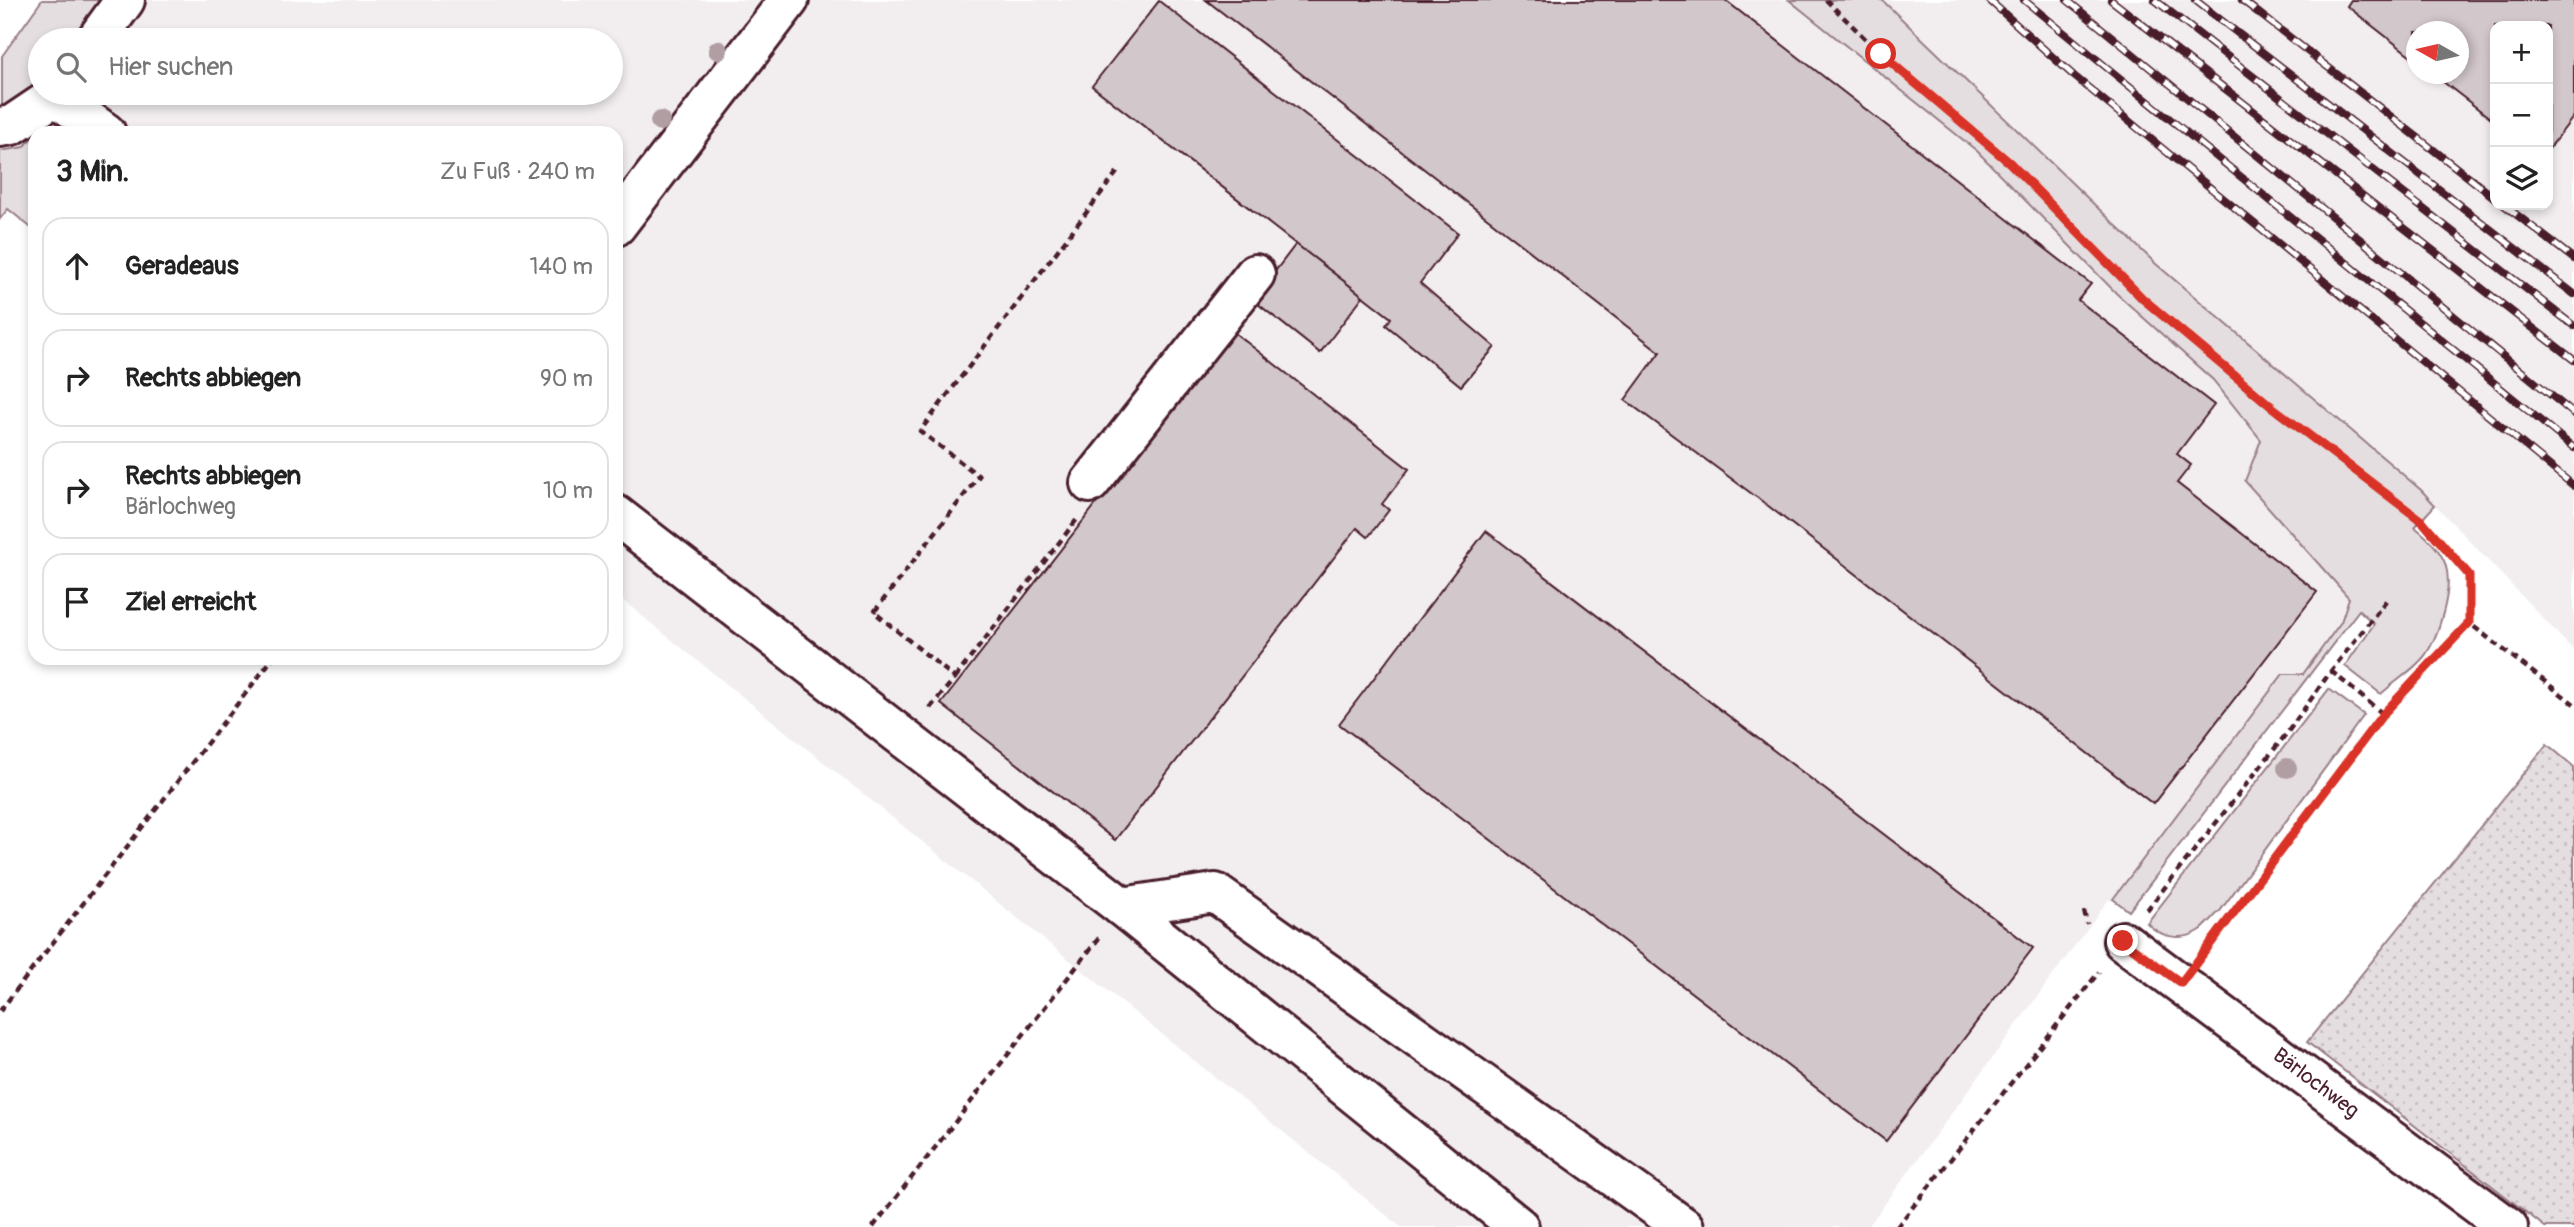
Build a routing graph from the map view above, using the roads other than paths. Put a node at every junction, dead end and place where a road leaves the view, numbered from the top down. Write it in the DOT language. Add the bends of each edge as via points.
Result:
graph roads {
  1 [pos="125,0"];
  2 [pos="789,0"];
  3 [pos="105,28"];
  4 [pos="40,105"];
  5 [pos="70,105"];
  6 [pos="97,126"];
  7 [pos="0,127"];
  8 [pos="623,217"];
  9 [pos="1255,274"];
  10 [pos="1090,482"];
  11 [pos="623,520"];
  12 [pos="1122,907"];
  13 [pos="2123,941"];
  14 [pos="1519,1227"];
  15 [pos="1684,1227"];
  16 [pos="2508,1227"];
  1 -- 3 [label="street"];
  2 -- 8 [label="street"];
  4 -- 7 [label="street" via="12,125"];
  5 -- 6 [label="street"];
  9 -- 10 [label="street"];
  11 -- 12 [label="street"];
  12 -- 14 [label="street"];
  12 -- 15 [label="street" via="1215,893"];
  13 -- 16 [label="street, Bärlochweg"];
}
